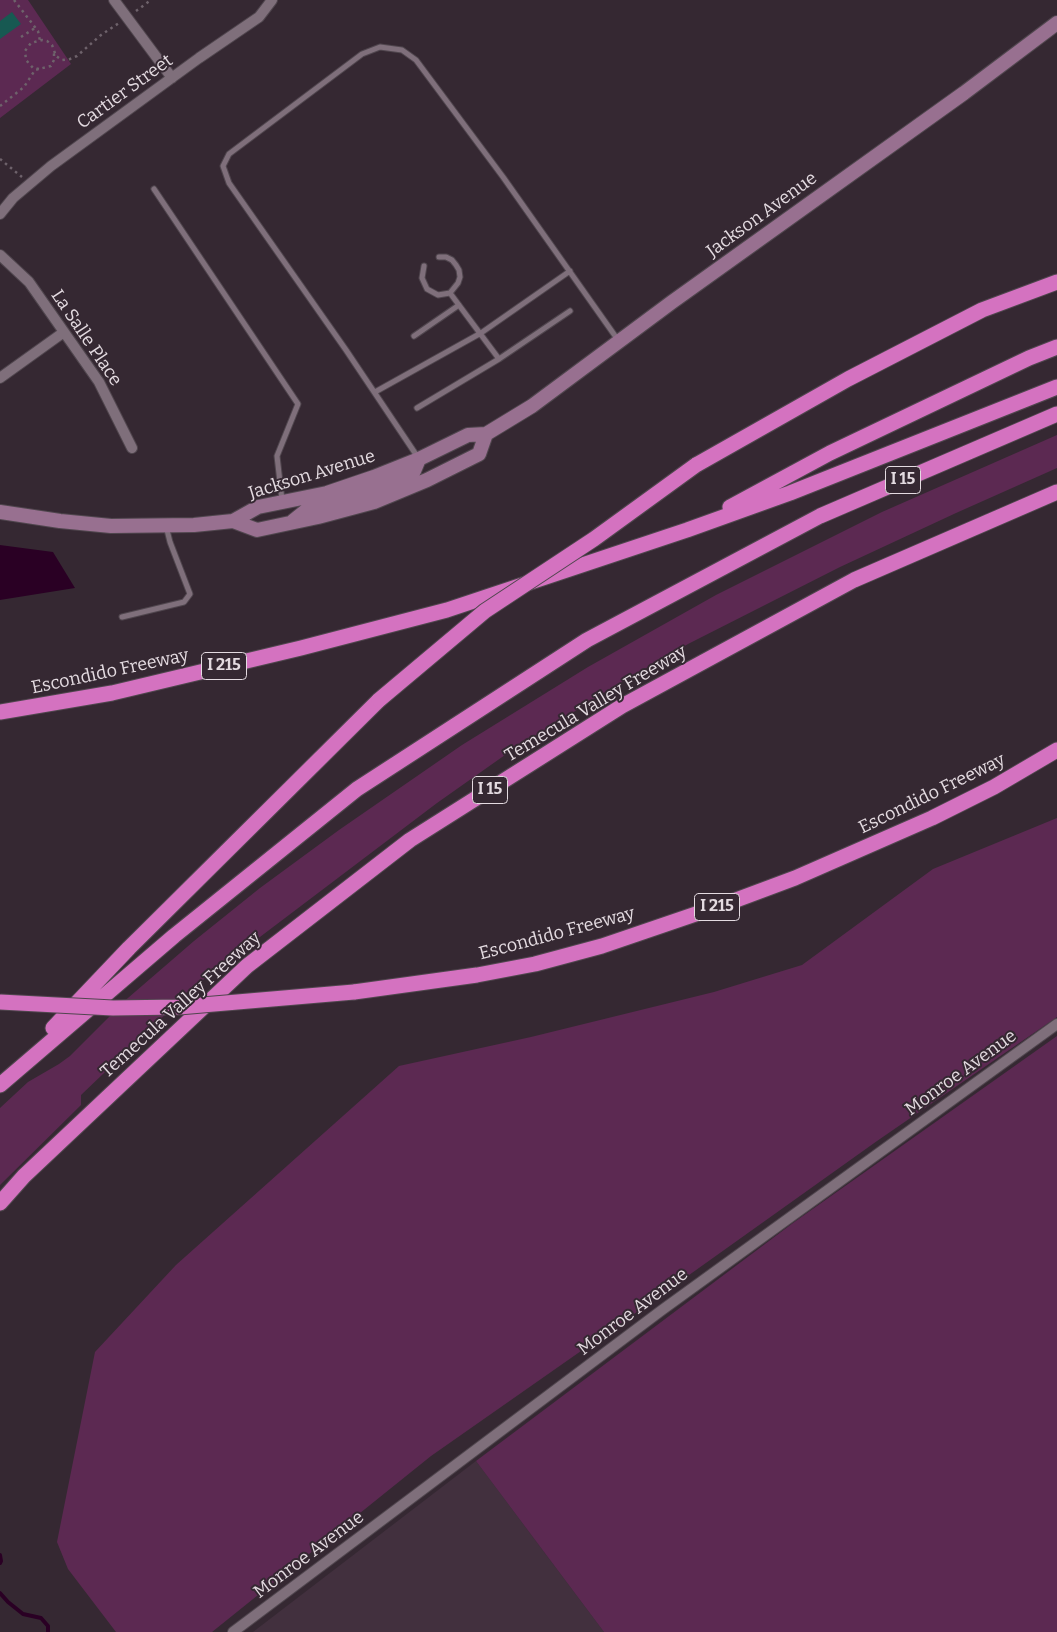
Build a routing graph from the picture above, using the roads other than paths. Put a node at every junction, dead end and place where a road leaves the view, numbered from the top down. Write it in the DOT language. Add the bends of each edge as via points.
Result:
graph roads {
  1 [pos="114,0"];
  2 [pos="272,0"];
  3 [pos="1057,23"];
  4 [pos="172,78"];
  5 [pos="154,189"];
  6 [pos="0,214"];
  7 [pos="0,255"];
  8 [pos="439,257"];
  9 [pos="424,266"];
  10 [pos="570,271"];
  11 [pos="1057,282"];
  12 [pos="450,293"];
  13 [pos="459,305"];
  14 [pos="570,310"];
  15 [pos="64,332"];
  16 [pos="481,333"];
  17 [pos="414,336"];
  18 [pos="620,342"];
  19 [pos="1057,347"];
  20 [pos="499,358"];
  21 [pos="0,378"];
  22 [pos="1057,387"];
  23 [pos="375,392"];
  24 [pos="417,408"];
  25 [pos="1057,414"];
  26 [pos="486,434"];
  27 [pos="132,448"];
  28 [pos="418,459"];
  29 [pos="1057,492"];
  30 [pos="283,503"];
  31 [pos="0,512"];
  32 [pos="233,521"];
  33 [pos="291,523"];
  34 [pos="166,526"];
  35 [pos="687,530"];
  36 [pos="122,617"];
  37 [pos="0,712"];
  38 [pos="1057,750"];
  39 [pos="0,1002"];
  40 [pos="1057,1024"];
  41 [pos="0,1084"];
  42 [pos="0,1202"];
  43 [pos="233,1632"];
  1 -- 4 [label="street"];
  2 -- 4 [label="street, Cartier Street" via="259,17"];
  3 -- 18 [label="main road, Jackson Avenue"];
  4 -- 6 [label="street, Cartier Street" via="51,166 13,198"];
  5 -- 30 [label="lane" via="298,404 277,456"];
  7 -- 15 [label="street, La Salle Place" via="29,282"];
  8 -- 12 [label="lane" via="452,260 459,270 458,283"];
  9 -- 12 [label="lane" via="422,278 427,289 438,295"];
  10 -- 16 [label="lane"];
  10 -- 18 [label="lane"];
  10 -- 23 [label="lane" via="416,60 402,50 380,47 362,54 229,154 223,166 229,183"];
  11 -- 41 [label="highway, bridge" via="982,310 848,378 696,465 594,539 485,611 379,700 129,948"];
  12 -- 13 [label="lane"];
  13 -- 16 [label="lane"];
  13 -- 17 [label="lane"];
  14 -- 20 [label="lane"];
  15 -- 21 [label="street"];
  15 -- 27 [label="street, La Salle Place" via="99,382"];
  16 -- 20 [label="lane"];
  16 -- 23 [label="lane"];
  18 -- 26 [label="main road, Jackson Avenue" via="532,406"];
  19 -- 35 [label="highway" via="830,452"];
  20 -- 24 [label="lane"];
  22 -- 35 [label="highway" via="790,493"];
  23 -- 28 [label="lane"];
  25 -- 41 [label="highway, I 15" via="820,516 587,640 358,789 174,936"];
  26 -- 28 [label="main road, Jackson Avenue" via="468,435"];
  26 -- 33 [label="main road, Jackson Avenue" via="479,454 427,480 374,502"];
  28 -- 30 [label="main road, Jackson Avenue" via="327,493"];
  28 -- 33 [label="main road" via="414,471 405,477 308,509"];
  29 -- 42 [label="highway, Temecula Valley Freeway / I 15" via="846,584 622,706 410,840 247,966"];
  30 -- 32 [label="main road, Jackson Avenue" via="258,507"];
  31 -- 34 [label="main road, Jackson Avenue" via="111,526"];
  32 -- 33 [label="main road, Jackson Avenue" via="257,530"];
  32 -- 34 [label="main road, Jackson Avenue"];
  34 -- 36 [label="lane" via="190,594 184,602"];
  35 -- 37 [label="highway, Escondido Freeway / I 215" via="446,610 112,693"];
  38 -- 39 [label="highway, Escondido Freeway / I 215, bridge" via="932,818 795,878 602,946 535,964 354,992 179,1007 113,1008"];
  40 -- 43 [label="street, Monroe Avenue" via="662,1310"];
}
